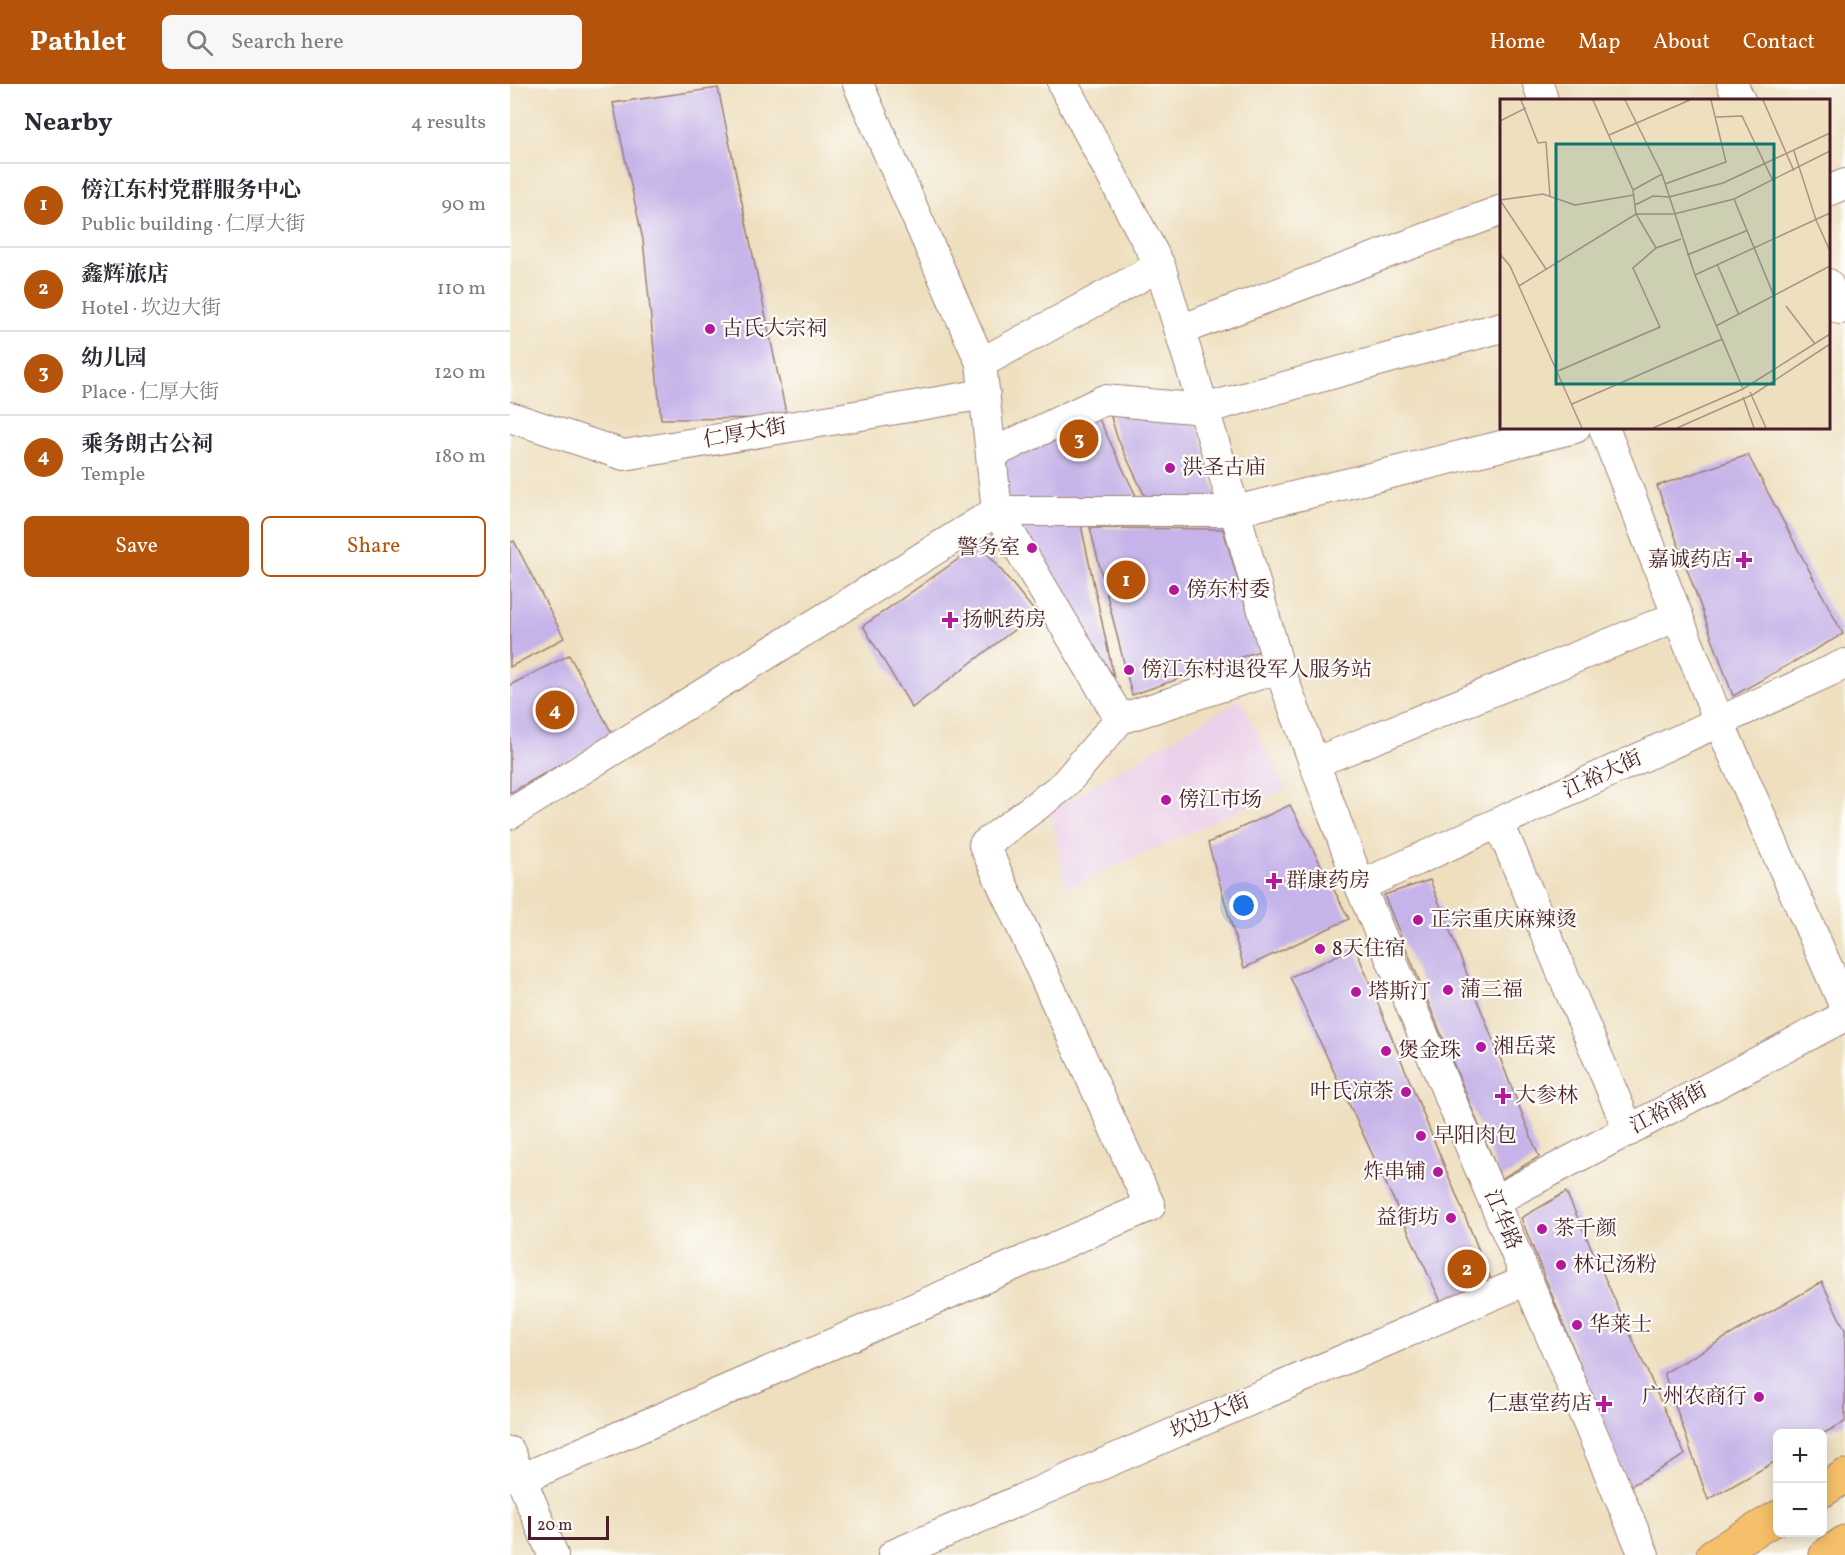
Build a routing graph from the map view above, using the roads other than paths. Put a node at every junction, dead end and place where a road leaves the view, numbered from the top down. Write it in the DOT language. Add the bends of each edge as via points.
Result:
graph roads {
  1 [pos="858,84"];
  2 [pos="1063,84"];
  3 [pos="1538,84"];
  4 [pos="1732,84"];
  5 [pos="1543,99"];
  6 [pos="1740,99"];
  7 [pos="1845,184"];
  8 [pos="1830,190"];
  9 [pos="1500,211"];
  10 [pos="1160,266"];
  11 [pos="1500,328"];
  12 [pos="1180,330"];
  13 [pos="981,363"];
  14 [pos="985,394"];
  15 [pos="1204,409"];
  16 [pos="510,417"];
  17 [pos="1571,429"];
  18 [pos="1604,429"];
  19 [pos="991,454"];
  20 [pos="997,510"];
  21 [pos="1236,510"];
  22 [pos="1678,616"];
  23 [pos="1845,664"];
  24 [pos="1279,668"];
  25 [pos="1120,719"];
  26 [pos="1719,722"];
  27 [pos="1314,763"];
  28 [pos="510,814"];
  29 [pos="1499,823"];
  30 [pos="1360,886"];
  31 [pos="1845,1007"];
  32 [pos="1845,1016"];
  33 [pos="1629,1131"];
  34 [pos="1494,1202"];
  35 [pos="1527,1280"];
  36 [pos="510,1452"];
  37 [pos="1845,1476"];
  38 [pos="521,1479"];
  39 [pos="1827,1488"];
  40 [pos="1773,1521"];
  41 [pos="1845,1542"];
  42 [pos="553,1555"];
  43 [pos="893,1555"];
  44 [pos="1644,1555"];
  45 [pos="1713,1555"];
  46 [pos="1826,1555"];
  1 -- 13 [label="street"];
  2 -- 10 [label="street, 江华路"];
  3 -- 5 [label="street"];
  4 -- 6 [label="street"];
  7 -- 8 [label="street"];
  9 -- 12 [label="street"];
  10 -- 12 [label="street, 江华路"];
  10 -- 13 [label="street"];
  11 -- 15 [label="street"];
  12 -- 15 [label="street, 江华路"];
  13 -- 14 [label="street"];
  14 -- 16 [label="street, 仁厚大街" via="624,455"];
  14 -- 19 [label="street"];
  15 -- 19 [label="street" via="1104,400"];
  15 -- 21 [label="street, 江华路"];
  17 -- 21 [label="street"];
  18 -- 22 [label="street"];
  19 -- 20 [label="street"];
  20 -- 21 [label="street"];
  20 -- 25 [label="street"];
  20 -- 28 [label="street"];
  21 -- 24 [label="street, 江华路"];
  22 -- 26 [label="street"];
  22 -- 27 [label="street"];
  23 -- 26 [label="street, 江裕大街"];
  24 -- 25 [label="street"];
  24 -- 27 [label="street, 江华路"];
  25 -- 38 [label="street" via="1063,786 984,845 1150,1206"];
  26 -- 29 [label="street, 江裕大街"];
  26 -- 31 [label="street"];
  27 -- 30 [label="street, 江华路"];
  29 -- 30 [label="street, 江裕大街"];
  29 -- 33 [label="street"];
  30 -- 34 [label="street, 江华路"];
  32 -- 33 [label="street, 江裕南街"];
  33 -- 34 [label="street, 江裕南街"];
  34 -- 35 [label="street, 江华路"];
  35 -- 43 [label="street, 坎边大街"];
  35 -- 44 [label="street, 江华路"];
  36 -- 38 [label="street"];
  37 -- 39 [label="main road"];
  38 -- 42 [label="street"];
  40 -- 45 [label="main road"];
  41 -- 46 [label="main road"];
}
